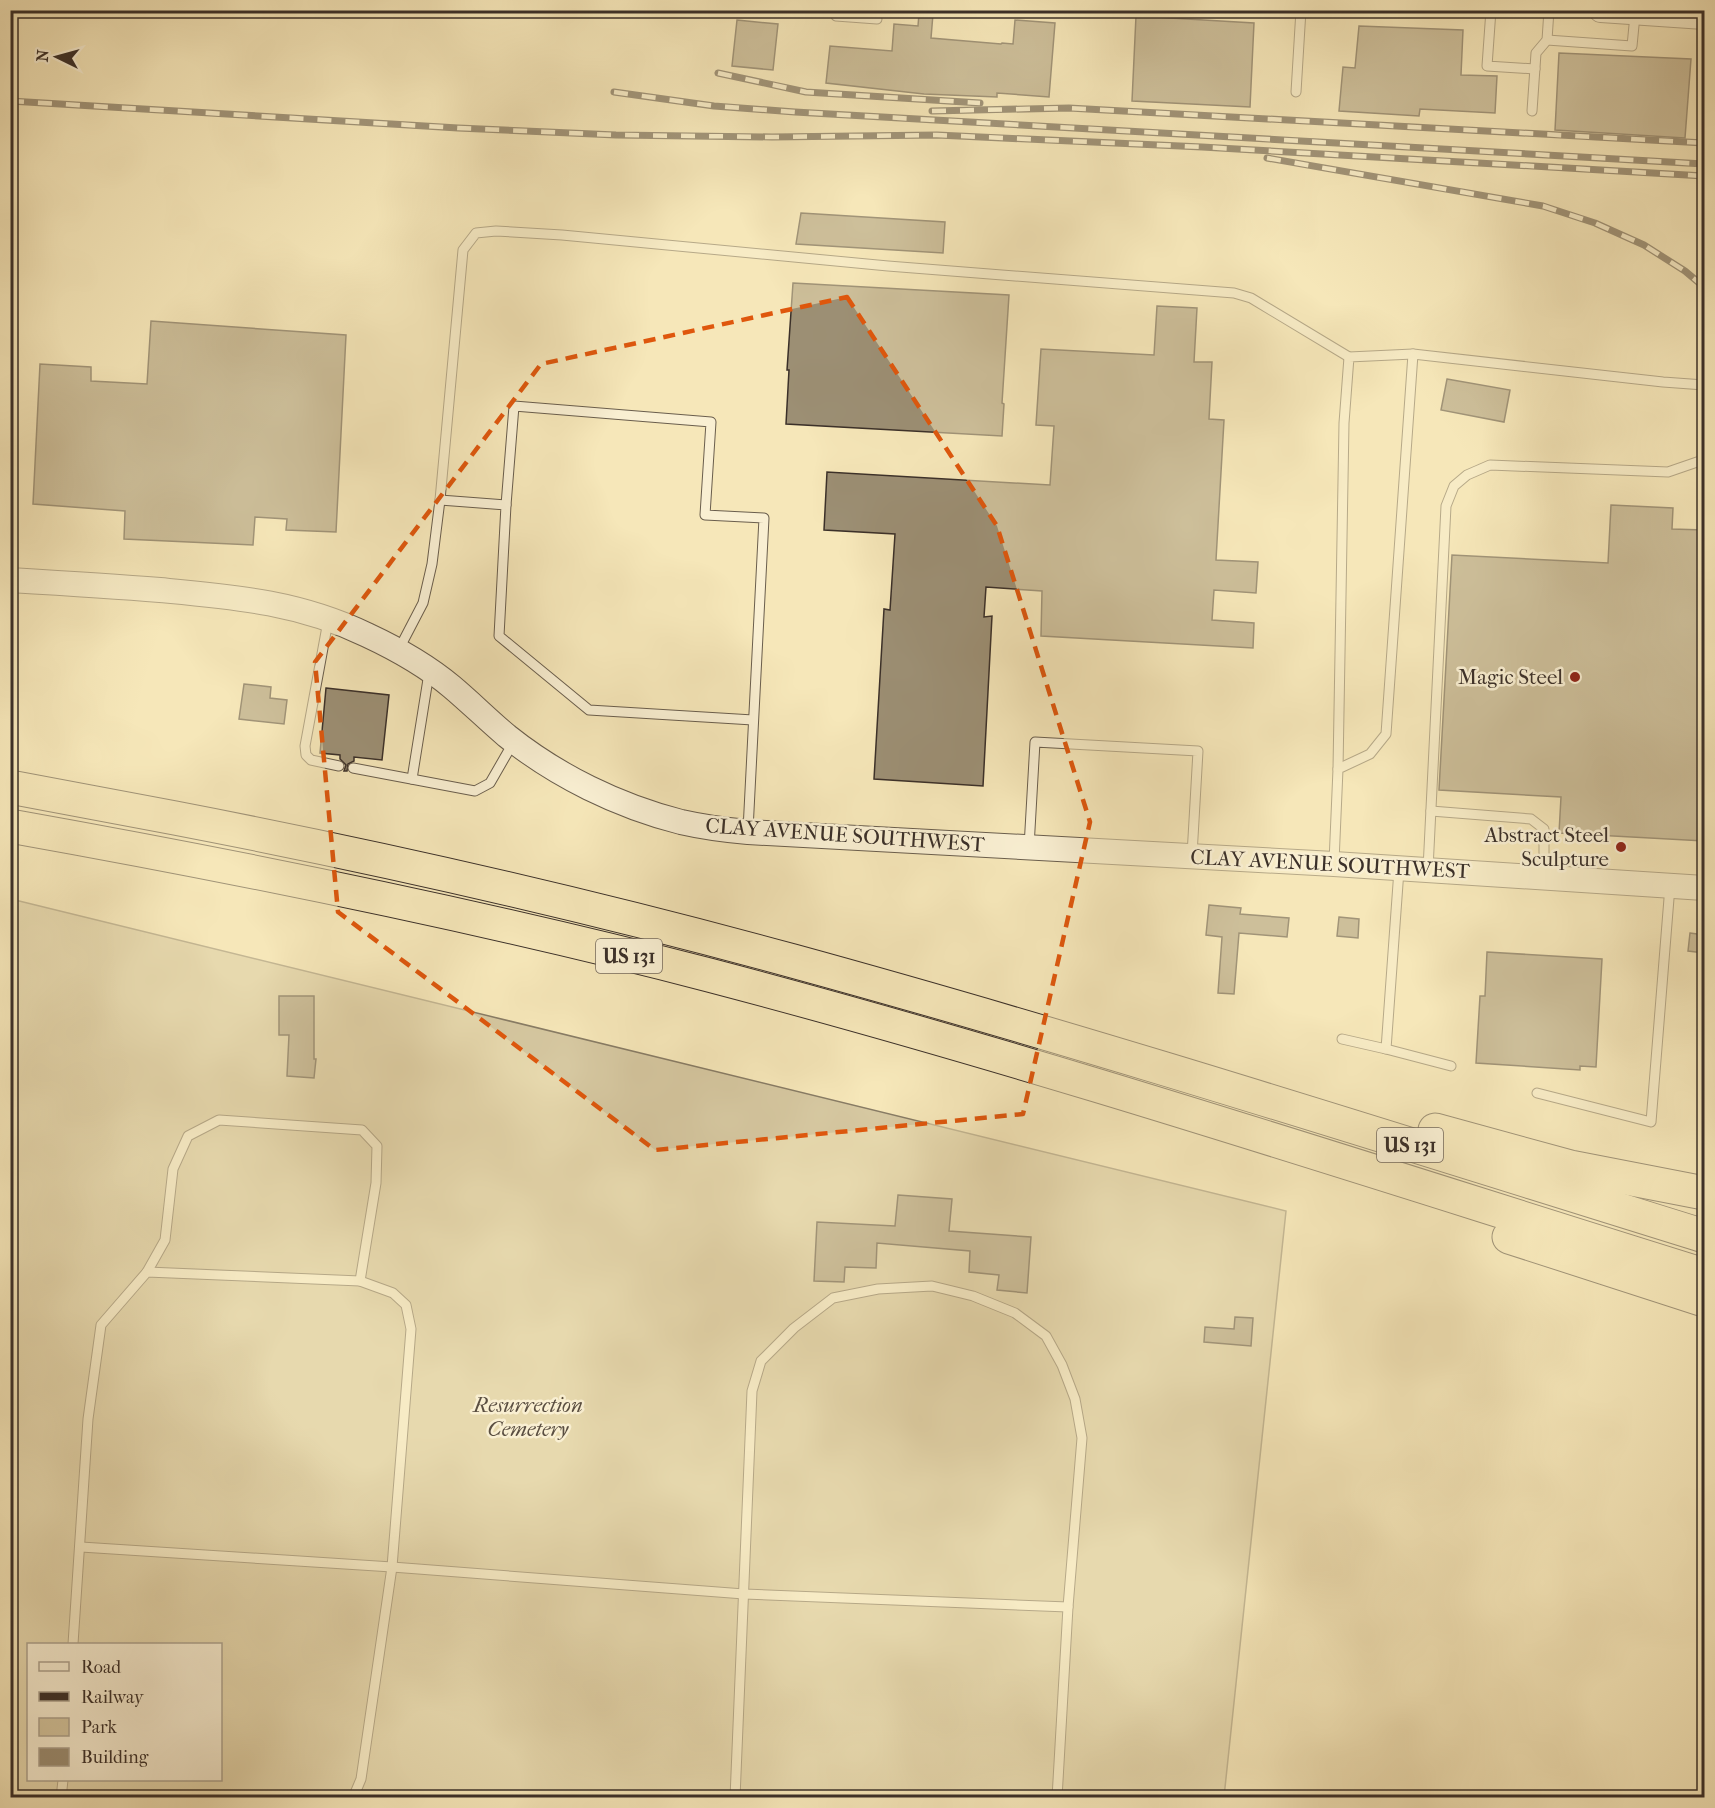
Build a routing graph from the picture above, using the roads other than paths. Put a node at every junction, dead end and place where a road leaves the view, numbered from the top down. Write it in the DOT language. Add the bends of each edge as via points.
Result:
graph roads {
  1 [pos="837,10"];
  2 [pos="1301,10"];
  3 [pos="1491,10"];
  4 [pos="1549,10"];
  5 [pos="1601,10"];
  6 [pos="1635,13"];
  7 [pos="1704,17"];
  8 [pos="877,19"];
  9 [pos="1547,40"];
  10 [pos="1535,69"];
  11 [pos="1296,92"];
  12 [pos="1532,111"];
  13 [pos="1413,354"];
  14 [pos="1349,357"];
  15 [pos="1704,385"];
  16 [pos="1704,455"];
  17 [pos="440,500"];
  18 [pos="506,505"];
  19 [pos="10,580"];
  20 [pos="329,618"];
  21 [pos="398,651"];
  22 [pos="430,671"];
  23 [pos="753,720"];
  24 [pos="514,741"];
  25 [pos="339,765"];
  26 [pos="353,768"];
  27 [pos="1338,769"];
  28 [pos="412,779"];
  29 [pos="10,787"];
  30 [pos="1431,811"];
  31 [pos="10,826"];
  32 [pos="748,832"];
  33 [pos="1029,847"];
  34 [pos="1191,856"];
  35 [pos="1334,864"];
  36 [pos="1399,868"];
  37 [pos="1428,869"];
  38 [pos="1544,877"];
  39 [pos="1670,886"];
  40 [pos="1704,888"];
  41 [pos="1342,1039"];
  42 [pos="1386,1049"];
  43 [pos="1115,1054"];
  44 [pos="1451,1066"];
  45 [pos="1537,1093"];
  46 [pos="1237,1129"];
  47 [pos="1704,1193"];
  48 [pos="1704,1236"];
  49 [pos="147,1272"];
  50 [pos="1704,1275"];
  51 [pos="360,1281"];
  52 [pos="1704,1300"];
  53 [pos="81,1547"];
  54 [pos="392,1567"];
  55 [pos="744,1594"];
  56 [pos="1068,1607"];
  57 [pos="73,1643"];
  58 [pos="63,1781"];
  59 [pos="62,1797"];
  60 [pos="353,1797"];
  61 [pos="735,1797"];
  62 [pos="1057,1797"];
  1 -- 8 [label="lane" via="836,16"];
  2 -- 11 [label="lane"];
  3 -- 10 [label="lane" via="1487,66"];
  4 -- 9 [label="lane"];
  5 -- 6 [label="street"];
  6 -- 7 [label="street"];
  6 -- 9 [label="lane" via="1632,46"];
  9 -- 10 [label="lane" via="1536,53"];
  10 -- 12 [label="lane"];
  13 -- 14 [label="lane"];
  13 -- 15 [label="lane"];
  13 -- 27 [label="lane" via="1386,734 1370,754"];
  14 -- 17 [label="lane" via="1251,298 1234,293 562,235 476,233 463,250"];
  14 -- 27 [label="lane" via="1344,423"];
  16 -- 30 [label="lane" via="1700,461 1668,472 1490,465 1454,486 1446,506"];
  17 -- 18 [label="lane"];
  17 -- 21 [label="lane" via="423,603"];
  18 -- 23 [label="lane" via="499,636 589,710"];
  18 -- 23 [label="lane" via="514,406 711,422 705,515 764,518"];
  19 -- 20 [label="street, CLAY AVENUE SOUTHWEST" via="236,597"];
  20 -- 21 [label="street, CLAY AVENUE SOUTHWEST"];
  20 -- 25 [label="lane" via="305,746 311,760"];
  21 -- 22 [label="street, CLAY AVENUE SOUTHWEST"];
  22 -- 24 [label="street, CLAY AVENUE SOUTHWEST"];
  22 -- 28 [label="lane"];
  23 -- 32 [label="lane"];
  24 -- 28 [label="lane" via="490,783 475,791"];
  24 -- 32 [label="street, CLAY AVENUE SOUTHWEST" via="559,771 634,808 681,822"];
  26 -- 28 [label="lane"];
  27 -- 35 [label="lane"];
  29 -- 43 [label="highway, US 131" via="352,854 600,910 971,1010"];
  30 -- 37 [label="lane"];
  30 -- 38 [label="lane" via="1531,819 1544,829"];
  31 -- 46 [label="highway, US 131" via="241,868 603,949 887,1024"];
  32 -- 33 [label="street, CLAY AVENUE SOUTHWEST"];
  33 -- 34 [label="street, CLAY AVENUE SOUTHWEST"];
  33 -- 34 [label="lane" via="1035,742 1047,742 1198,751"];
  34 -- 35 [label="street, CLAY AVENUE SOUTHWEST"];
  35 -- 36 [label="street, CLAY AVENUE SOUTHWEST"];
  36 -- 37 [label="street, CLAY AVENUE SOUTHWEST"];
  36 -- 42 [label="lane"];
  37 -- 38 [label="street, CLAY AVENUE SOUTHWEST"];
  38 -- 39 [label="street, CLAY AVENUE SOUTHWEST"];
  39 -- 40 [label="street, CLAY AVENUE SOUTHWEST"];
  39 -- 45 [label="lane" via="1651,1122"];
  41 -- 42 [label="lane"];
  42 -- 44 [label="lane"];
  43 -- 47 [label="highway" via="1369,1112 1562,1165"];
  43 -- 48 [label="highway, US 131"];
  46 -- 50 [label="highway, US 131"];
  46 -- 52 [label="highway" via="1399,1199"];
  49 -- 51 [label="lane"];
  49 -- 51 [label="lane" via="165,1240 173,1169 188,1136 219,1120 362,1130 377,1146 376,1183"];
  49 -- 53 [label="lane" via="101,1325 88,1419"];
  51 -- 54 [label="lane" via="400,1299 406,1305 411,1329"];
  53 -- 54 [label="lane"];
  53 -- 57 [label="lane"];
  54 -- 55 [label="lane"];
  54 -- 60 [label="lane" via="361,1779"];
  55 -- 56 [label="lane"];
  55 -- 56 [label="lane" via="752,1391 760,1361 794,1328 833,1299 878,1289 932,1286 973,1296 1015,1313 1046,1336 1062,1365 1075,1399 1082,1438"];
  55 -- 61 [label="lane"];
  56 -- 62 [label="lane"];
  58 -- 59 [label="lane"];
}
